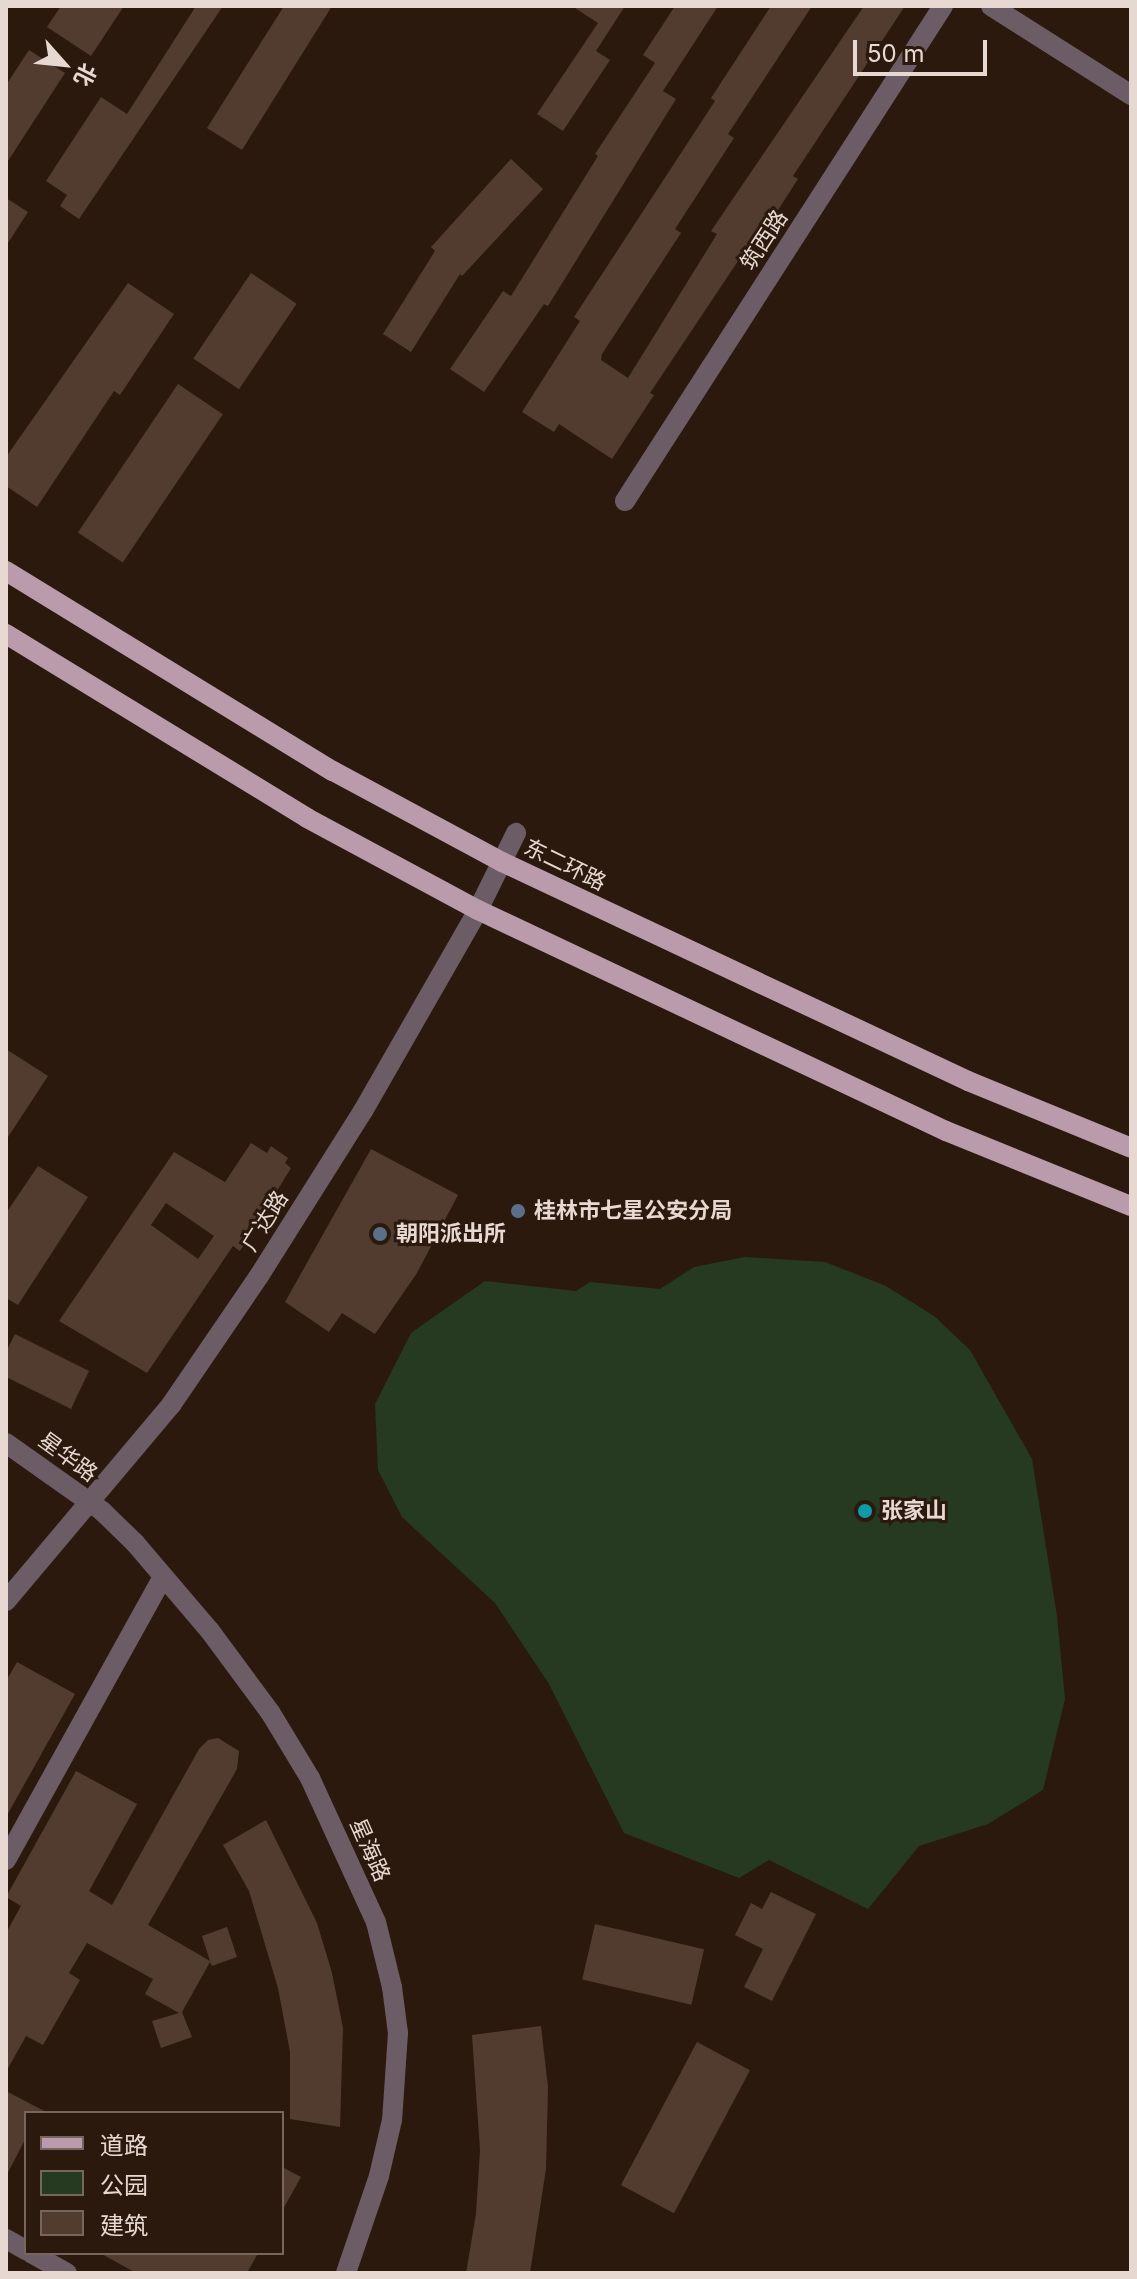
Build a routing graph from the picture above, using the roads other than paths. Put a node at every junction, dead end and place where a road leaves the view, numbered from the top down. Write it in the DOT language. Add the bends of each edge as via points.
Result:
graph roads {
  1 [pos="943,6"];
  2 [pos="991,6"];
  3 [pos="1131,95"];
  4 [pos="625,501"];
  5 [pos="6,571"];
  6 [pos="6,634"];
  7 [pos="516,833"];
  8 [pos="502,862"];
  9 [pos="478,910"];
  10 [pos="1131,1148"];
  11 [pos="1131,1206"];
  12 [pos="6,1443"];
  13 [pos="96,1507"];
  14 [pos="163,1577"];
  15 [pos="6,1601"];
  16 [pos="6,1860"];
  17 [pos="6,2239"];
  18 [pos="24,2249"];
  19 [pos="35,2255"];
  20 [pos="67,2273"];
  21 [pos="346,2273"];
  1 -- 4 [label="street, 筑西路"];
  2 -- 3 [label="street"];
  5 -- 8 [label="main road, 东二环路" via="333,771"];
  6 -- 9 [label="main road" via="307,818"];
  7 -- 8 [label="street, 广达路"];
  8 -- 9 [label="street, 广达路"];
  8 -- 10 [label="main road, 东二环路" via="968,1081"];
  9 -- 11 [label="main road" via="946,1131"];
  9 -- 13 [label="street, 广达路" via="363,1111 259,1276"];
  12 -- 13 [label="street, 星华路"];
  13 -- 14 [label="street, 星海路"];
  13 -- 15 [label="street, 广达路"];
  14 -- 16 [label="street"];
  14 -- 21 [label="street, 星海路" via="270,1712 310,1778 376,1922 398,2033 392,2120"];
  17 -- 18 [label="street"];
  19 -- 20 [label="street"];
}
